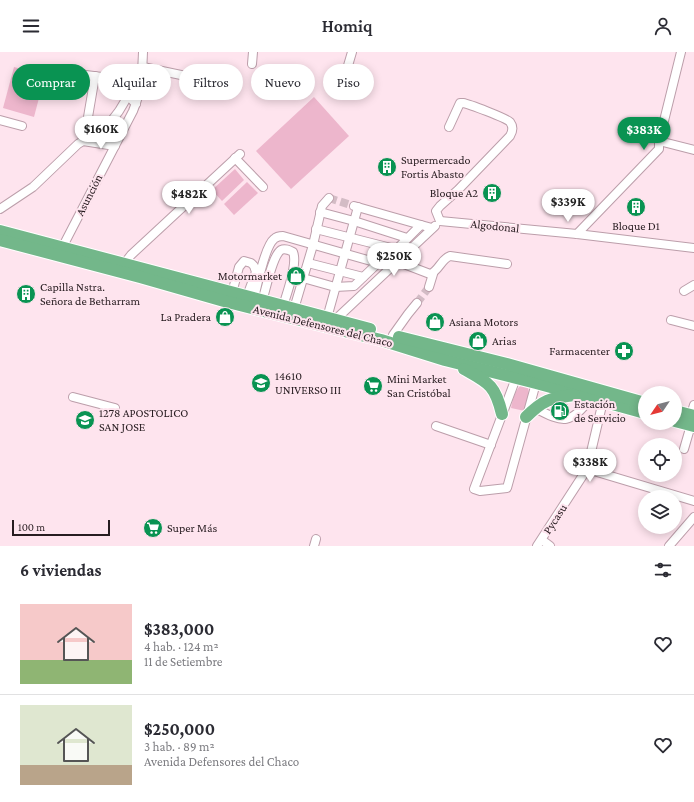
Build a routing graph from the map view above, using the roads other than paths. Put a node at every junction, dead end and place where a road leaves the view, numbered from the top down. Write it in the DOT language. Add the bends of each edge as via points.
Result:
graph roads {
  1 [pos="143,52"];
  2 [pos="253,52"];
  3 [pos="352,52"];
  4 [pos="681,52"];
  5 [pos="142,64"];
  6 [pos="252,64"];
  7 [pos="348,64"];
  8 [pos="90,75"];
  9 [pos="95,76"];
  10 [pos="98,76"];
  11 [pos="126,100"];
  12 [pos="132,100"];
  13 [pos="138,100"];
  14 [pos="136,104"];
  15 [pos="88,117"];
  16 [pos="0,120"];
  17 [pos="22,126"];
  18 [pos="449,127"];
  19 [pos="103,132"];
  20 [pos="659,142"];
  21 [pos="114,146"];
  22 [pos="694,150"];
  23 [pos="263,188"];
  24 [pos="329,198"];
  25 [pos="0,209"];
  26 [pos="320,212"];
  27 [pos="354,221"];
  28 [pos="440,221"];
  29 [pos="421,225"];
  30 [pos="432,228"];
  31 [pos="316,229"];
  32 [pos="0,232"];
  33 [pos="577,234"];
  34 [pos="349,237"];
  35 [pos="407,238"];
  36 [pos="0,240"];
  37 [pos="313,245"];
  38 [pos="62,248"];
  39 [pos="694,248"];
  40 [pos="396,249"];
  41 [pos="344,253"];
  42 [pos="396,261"];
  43 [pos="308,263"];
  44 [pos="378,263"];
  45 [pos="124,264"];
  46 [pos="507,264"];
  47 [pos="339,271"];
  48 [pos="433,274"];
  49 [pos="363,277"];
  50 [pos="303,278"];
  51 [pos="259,279"];
  52 [pos="184,280"];
  53 [pos="268,282"];
  54 [pos="694,285"];
  55 [pos="335,287"];
  56 [pos="429,287"];
  57 [pos="684,291"];
  58 [pos="232,293"];
  59 [pos="248,301"];
  60 [pos="417,303"];
  61 [pos="292,308"];
  62 [pos="331,319"];
  63 [pos="671,320"];
  64 [pos="694,326"];
  65 [pos="393,336"];
  66 [pos="449,361"];
  67 [pos="536,377"];
  68 [pos="516,378"];
  69 [pos="579,395"];
  70 [pos="73,397"];
  71 [pos="597,400"];
  72 [pos="638,401"];
  73 [pos="638,405"];
  74 [pos="115,408"];
  75 [pos="535,408"];
  76 [pos="638,411"];
  77 [pos="682,413"];
  78 [pos="502,414"];
  79 [pos="526,417"];
  80 [pos="693,417"];
  81 [pos="682,419"];
  82 [pos="436,426"];
  83 [pos="491,444"];
  84 [pos="684,449"];
  85 [pos="587,470"];
  86 [pos="694,501"];
  87 [pos="694,517"];
  88 [pos="540,543"];
  89 [pos="550,546"];
  90 [pos="668,546"];
  1 -- 5 [label="street, Asunción"];
  2 -- 6 [label="street"];
  3 -- 7 [label="street"];
  4 -- 20 [label="street"];
  8 -- 9 [label="street"];
  9 -- 10 [label="street"];
  9 -- 15 [label="street"];
  11 -- 19 [label="street"];
  12 -- 14 [label="street"];
  13 -- 14 [label="street, Asunción"];
  14 -- 21 [label="street, Asunción"];
  16 -- 17 [label="street"];
  18 -- 28 [label="street" via="460,103 463,103 508,120 512,132 440,206 436,211"];
  20 -- 22 [label="street"];
  20 -- 33 [label="street" via="659,149"];
  21 -- 25 [label="street" via="83,141 33,187"];
  21 -- 38 [label="street, Asunción"];
  23 -- 45 [label="street" via="238,156"];
  24 -- 26 [label="street"];
  26 -- 27 [label="street"];
  26 -- 31 [label="street"];
  27 -- 29 [label="street" via="356,206"];
  27 -- 34 [label="street"];
  27 -- 35 [label="street"];
  28 -- 30 [label="street"];
  28 -- 33 [label="street, Algodonal"];
  29 -- 30 [label="street"];
  29 -- 35 [label="street"];
  30 -- 42 [label="street"];
  31 -- 34 [label="street"];
  31 -- 37 [label="street"];
  32 -- 38 [label="highway, Avenida Defensores del Chaco"];
  33 -- 39 [label="street, Algodonal"];
  34 -- 40 [label="street"];
  34 -- 41 [label="street"];
  35 -- 40 [label="street"];
  36 -- 59 [label="highway, Avenida Defensores del Chaco" via="140,277"];
  37 -- 41 [label="street"];
  37 -- 43 [label="street"];
  37 -- 51 [label="street" via="282,236 272,239"];
  38 -- 45 [label="highway, Avenida Defensores del Chaco"];
  40 -- 44 [label="street"];
  41 -- 44 [label="street"];
  41 -- 47 [label="street"];
  42 -- 48 [label="street"];
  42 -- 62 [label="street"];
  43 -- 47 [label="street"];
  43 -- 50 [label="street"];
  44 -- 49 [label="street"];
  45 -- 52 [label="highway, Avenida Defensores del Chaco"];
  46 -- 48 [label="street" via="450,256"];
  47 -- 49 [label="street"];
  47 -- 55 [label="street"];
  48 -- 56 [label="street"];
  49 -- 55 [label="street" via="354,286"];
  50 -- 55 [label="street"];
  50 -- 61 [label="street"];
  51 -- 53 [label="street"];
  51 -- 59 [label="street"];
  52 -- 58 [label="highway, Avenida Defensores del Chaco"];
  52 -- 59 [label="highway" via="193,287"];
  53 -- 59 [label="street"];
  53 -- 61 [label="street" via="279,252 286,249 293,252 295,257 289,286"];
  54 -- 57 [label="street"];
  55 -- 62 [label="street"];
  58 -- 59 [label="highway, Avenida Defensores del Chaco"];
  58 -- 59 [label="street" via="239,266 246,261 254,266 256,272"];
  59 -- 61 [label="highway, Avenida Defensores del Chaco"];
  59 -- 61 [label="highway" via="291,312"];
  59 -- 66 [label="highway, Avenida Defensores del Chaco"];
  60 -- 65 [label="street"];
  61 -- 62 [label="highway, Avenida Defensores del Chaco"];
  62 -- 65 [label="highway, Avenida Defensores del Chaco"];
  63 -- 64 [label="street"];
  65 -- 67 [label="highway, Avenida Defensores del Chaco"];
  66 -- 68 [label="highway, Avenida Defensores del Chaco"];
  66 -- 78 [label="highway" via="491,386 498,398"];
  67 -- 68 [label="highway, Avenida Defensores del Chaco"];
  67 -- 69 [label="highway, Avenida Defensores del Chaco"];
  67 -- 72 [label="highway, Avenida Defensores del Chaco"];
  67 -- 73 [label="highway"];
  67 -- 79 [label="street"];
  68 -- 78 [label="street"];
  69 -- 71 [label="highway, Avenida Defensores del Chaco"];
  69 -- 75 [label="highway" via="546,401"];
  70 -- 74 [label="street"];
  71 -- 75 [label="street" via="576,416 568,418 554,417"];
  71 -- 76 [label="highway, Avenida Defensores del Chaco"];
  71 -- 85 [label="street, Pycasu"];
  75 -- 79 [label="highway"];
  77 -- 80 [label="highway"];
  78 -- 83 [label="street"];
  79 -- 83 [label="street" via="507,488 480,491 474,489"];
  80 -- 81 [label="highway"];
  80 -- 84 [label="street"];
  82 -- 83 [label="street"];
  85 -- 86 [label="street"];
  85 -- 88 [label="street, Pycasu"];
  87 -- 90 [label="street"];
  88 -- 89 [label="street"];
}
